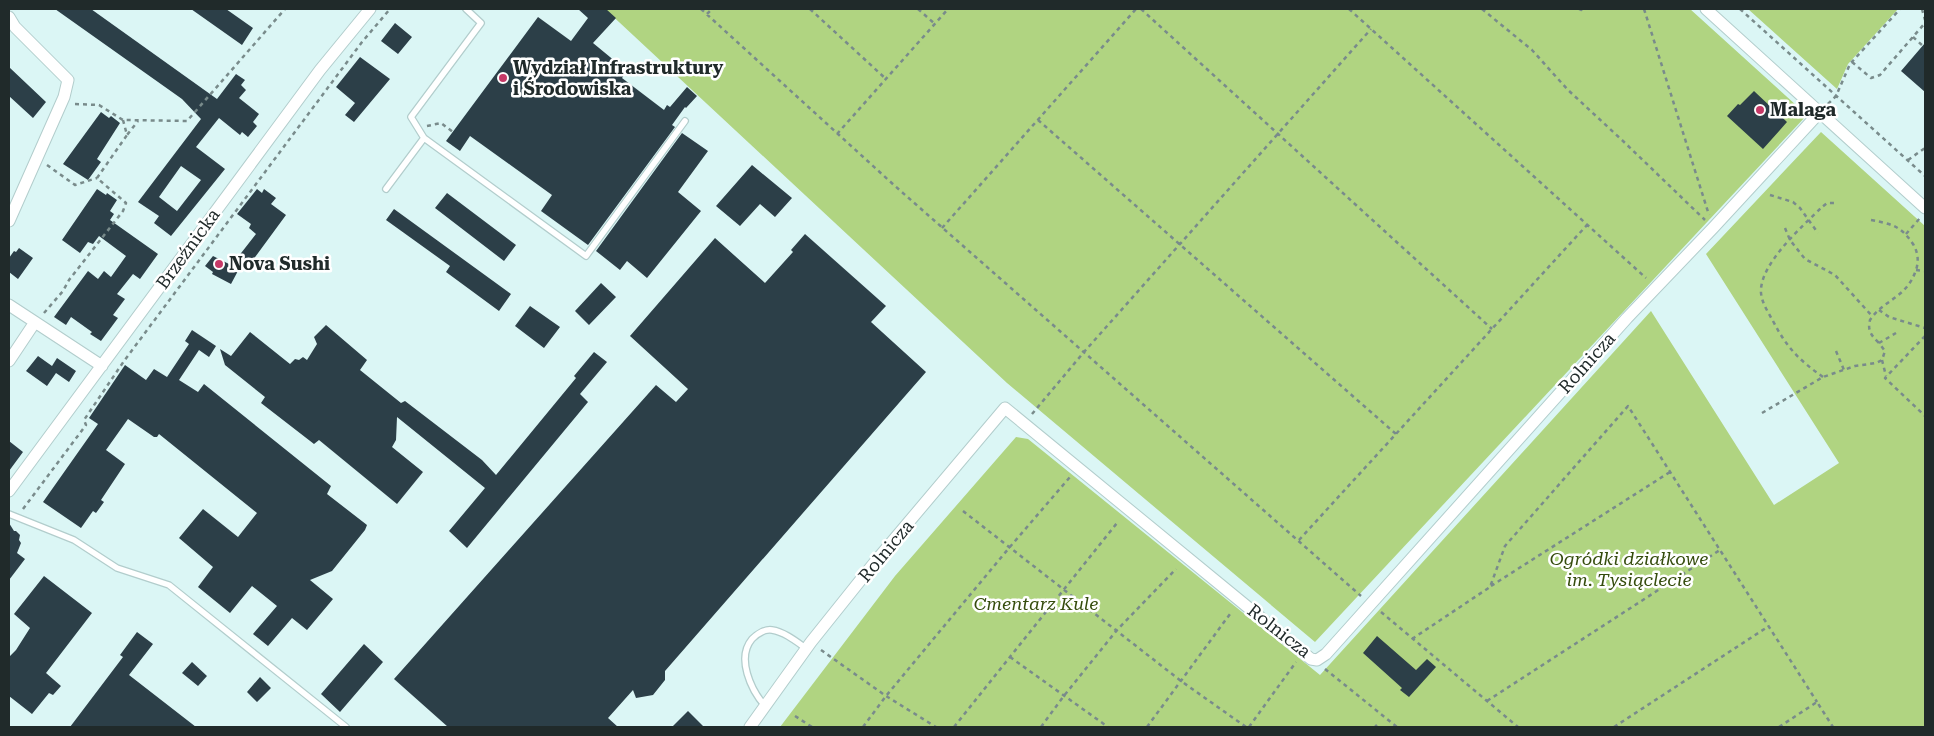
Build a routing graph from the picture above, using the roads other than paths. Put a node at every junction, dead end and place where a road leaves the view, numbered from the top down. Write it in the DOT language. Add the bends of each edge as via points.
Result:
graph roads {
  1 [pos="370,9"];
  2 [pos="466,9"];
  3 [pos="1706,9"];
  4 [pos="9,17"];
  5 [pos="1820,112"];
  6 [pos="685,121"];
  7 [pos="424,138"];
  8 [pos="386,188"];
  9 [pos="1925,208"];
  10 [pos="9,221"];
  11 [pos="9,305"];
  12 [pos="35,322"];
  13 [pos="9,361"];
  14 [pos="102,366"];
  15 [pos="9,491"];
  16 [pos="9,514"];
  17 [pos="809,646"];
  18 [pos="765,706"];
  19 [pos="346,727"];
  20 [pos="750,727"];
  1 -- 14 [label="street, Brzeźnicka" via="320,70"];
  2 -- 7 [label="lane" via="481,23 411,117"];
  3 -- 5 [label="street"];
  4 -- 10 [label="street" via="68,80 64,97"];
  5 -- 9 [label="street"];
  5 -- 17 [label="street, Rolnicza" via="1627,318 1326,654 1317,660 1307,656 1006,408"];
  6 -- 7 [label="lane" via="586,256"];
  7 -- 8 [label="lane"];
  11 -- 12 [label="street"];
  12 -- 13 [label="street"];
  12 -- 14 [label="street"];
  14 -- 15 [label="street, Brzeźnicka"];
  16 -- 19 [label="lane" via="74,540 117,568 169,585"];
  17 -- 18 [label="street, Rolnicza"];
  17 -- 18 [label="lane" via="772,630 757,634 748,645 744,658 747,671 757,697"];
  18 -- 20 [label="street, Rolnicza"];
}
